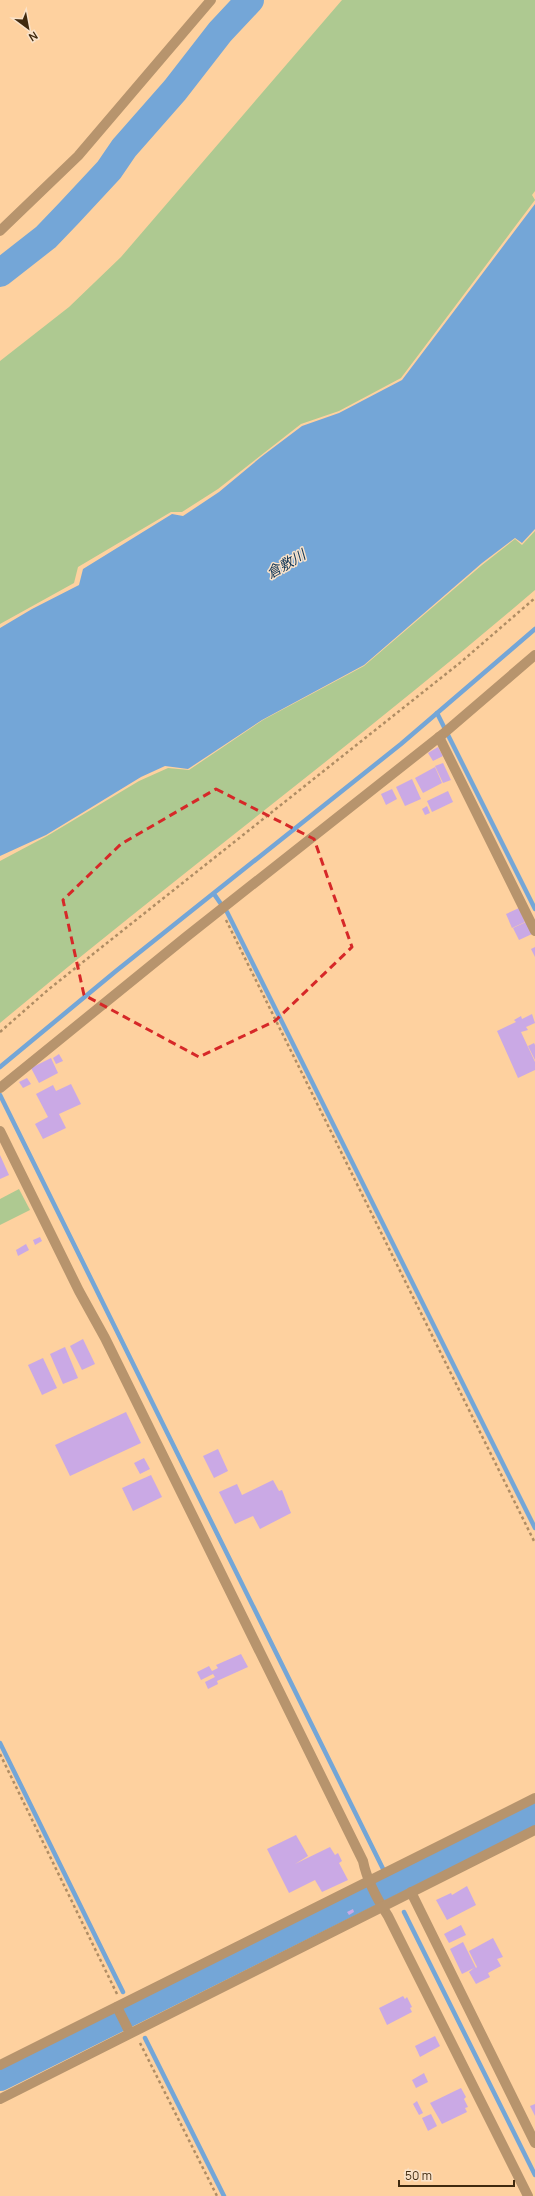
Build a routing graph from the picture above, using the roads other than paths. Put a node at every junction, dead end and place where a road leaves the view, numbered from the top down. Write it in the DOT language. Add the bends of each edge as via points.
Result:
graph roads {
  1 [pos="211,0"];
  2 [pos="0,232"];
  3 [pos="535,655"];
  4 [pos="444,734"];
  5 [pos="535,931"];
  6 [pos="1,1088"];
  7 [pos="0,1131"];
  8 [pos="535,1798"];
  9 [pos="535,1830"];
  10 [pos="370,1883"];
  11 [pos="411,1892"];
  12 [pos="379,1903"];
  13 [pos="118,2008"];
  14 [pos="132,2032"];
  15 [pos="0,2065"];
  16 [pos="0,2099"];
  17 [pos="535,2143"];
  18 [pos="528,2196"];
  1 -- 2 [label="street" via="78,156"];
  3 -- 4 [label="street"];
  4 -- 5 [label="street"];
  4 -- 6 [label="street"];
  7 -- 10 [label="street" via="360,1854"];
  8 -- 10 [label="street" via="390,1870"];
  9 -- 11 [label="street"];
  10 -- 12 [label="street"];
  10 -- 13 [label="street"];
  11 -- 12 [label="street"];
  11 -- 17 [label="street"];
  12 -- 14 [label="street"];
  12 -- 18 [label="street"];
  13 -- 14 [label="street" via="125,2024"];
  13 -- 15 [label="street"];
  14 -- 16 [label="street"];
}
